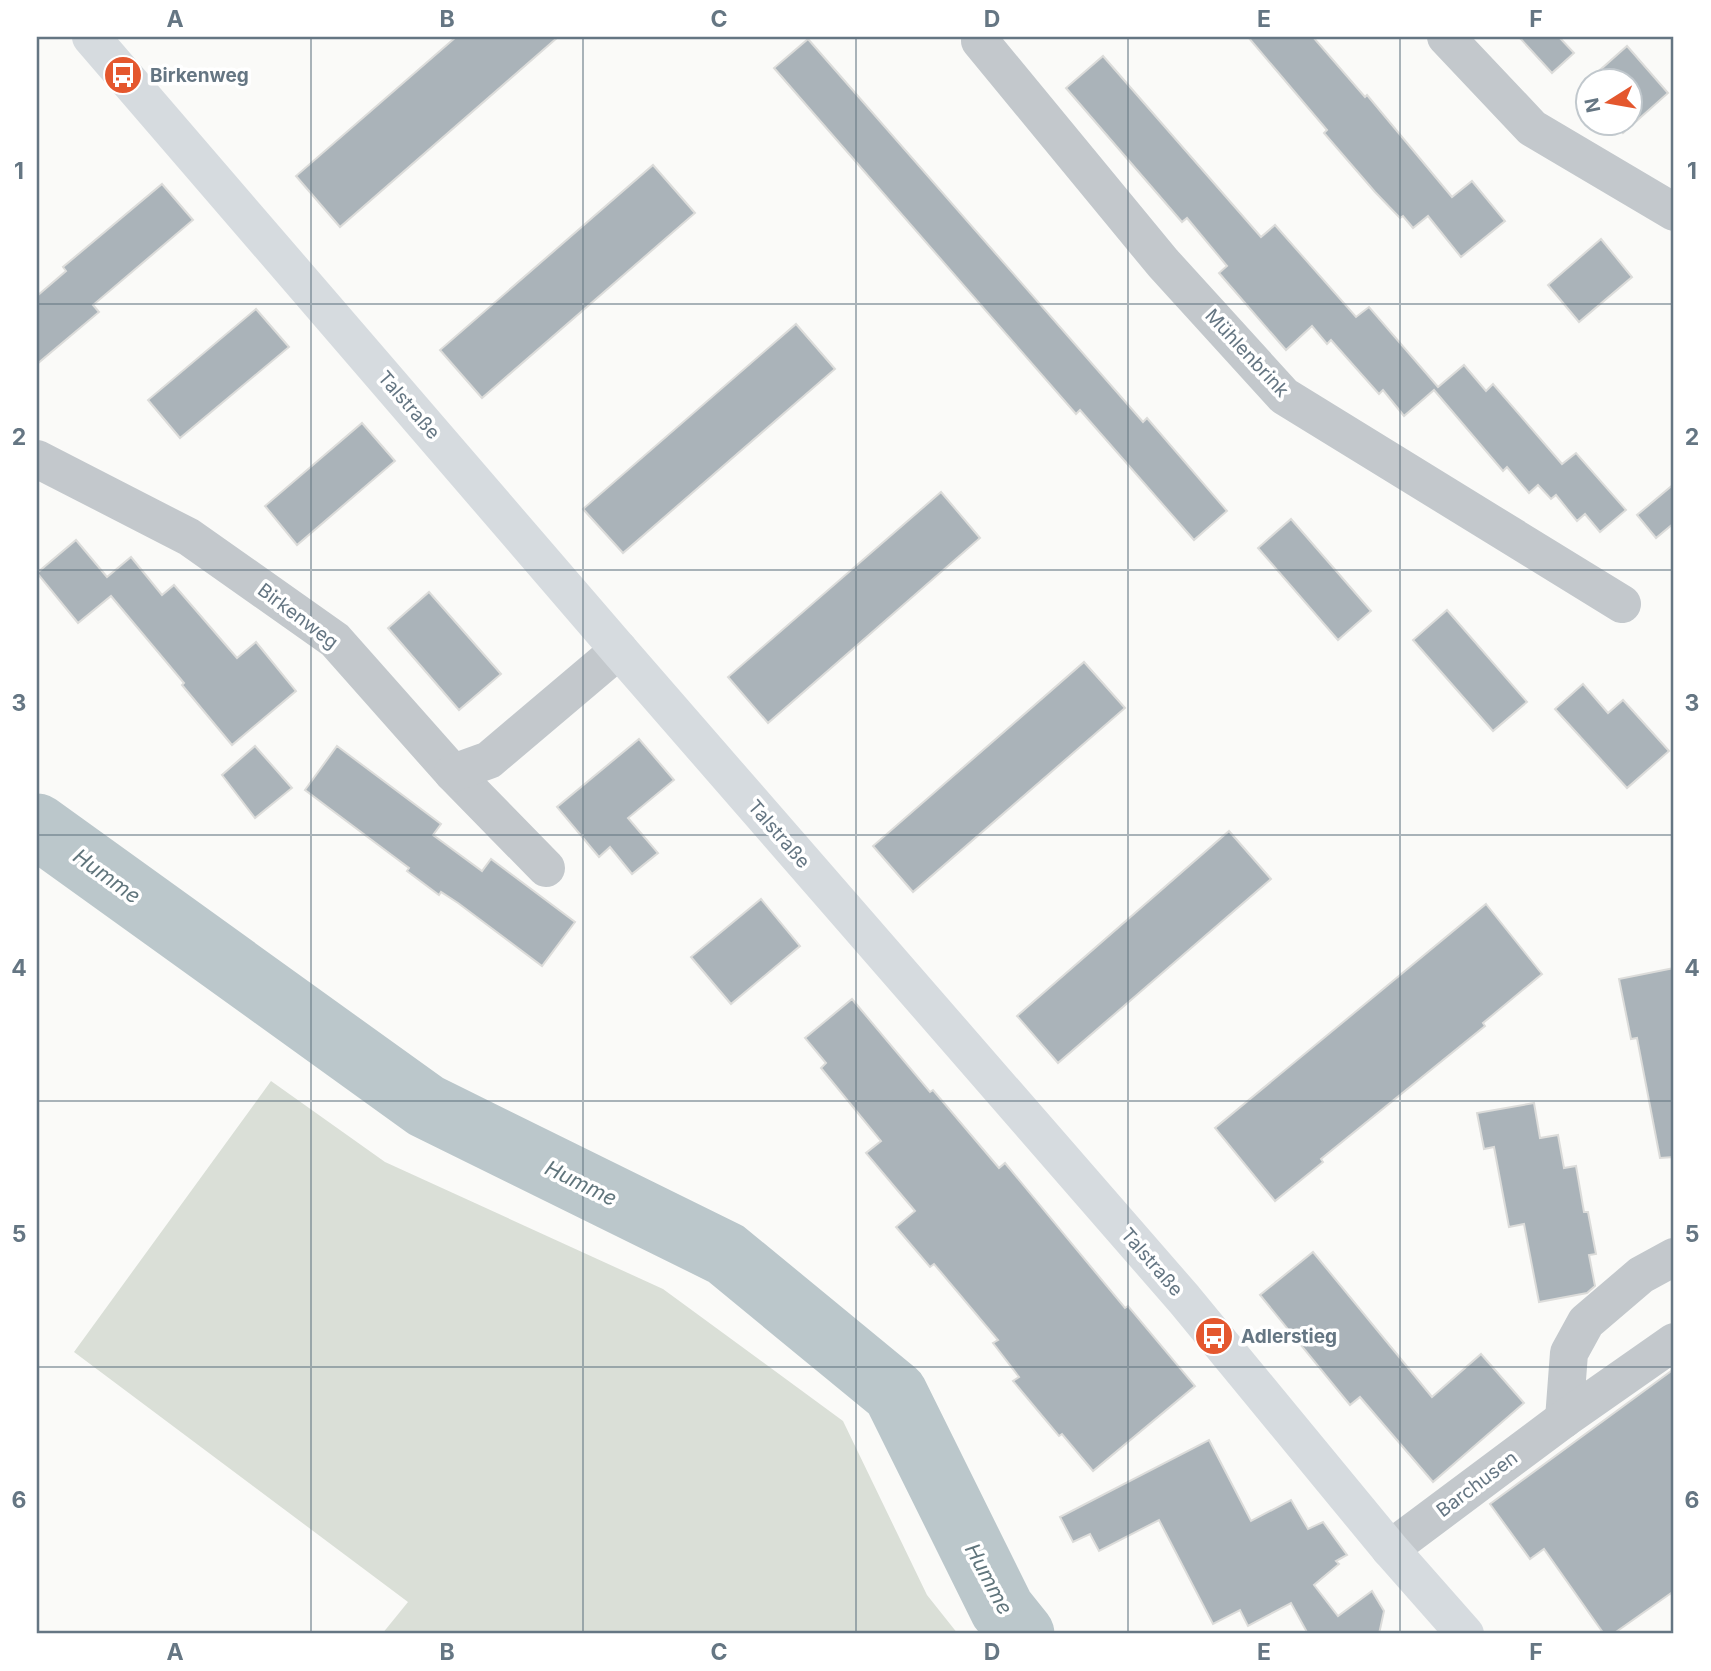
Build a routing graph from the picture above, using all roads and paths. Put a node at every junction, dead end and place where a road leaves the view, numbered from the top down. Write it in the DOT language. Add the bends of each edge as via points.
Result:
graph roads {
  1 [pos="91,37"];
  2 [pos="1446,37"];
  3 [pos="983,38"];
  4 [pos="1674,212"];
  5 [pos="37,458"];
  6 [pos="1622,604"];
  7 [pos="619,650"];
  8 [pos="453,773"];
  9 [pos="546,868"];
  10 [pos="1674,1257"];
  11 [pos="1674,1342"];
  12 [pos="1564,1419"];
  13 [pos="1390,1549"];
  14 [pos="1465,1634"];
  1 -- 7 [label="street, Talstraße"];
  2 -- 4 [label="street" via="1532,128"];
  3 -- 6 [label="street, Mühlenbrink" via="1163,263 1284,396"];
  5 -- 8 [label="street, Birkenweg" via="188,537 335,640"];
  7 -- 8 [label="street" via="489,760"];
  7 -- 13 [label="street, Talstraße" via="1184,1299"];
  8 -- 9 [label="street, Birkenweg"];
  10 -- 12 [label="street" via="1641,1275 1586,1322 1569,1353"];
  11 -- 12 [label="street, Barchusen"];
  12 -- 13 [label="street, Barchusen"];
  13 -- 14 [label="street, Talstraße"];
}
